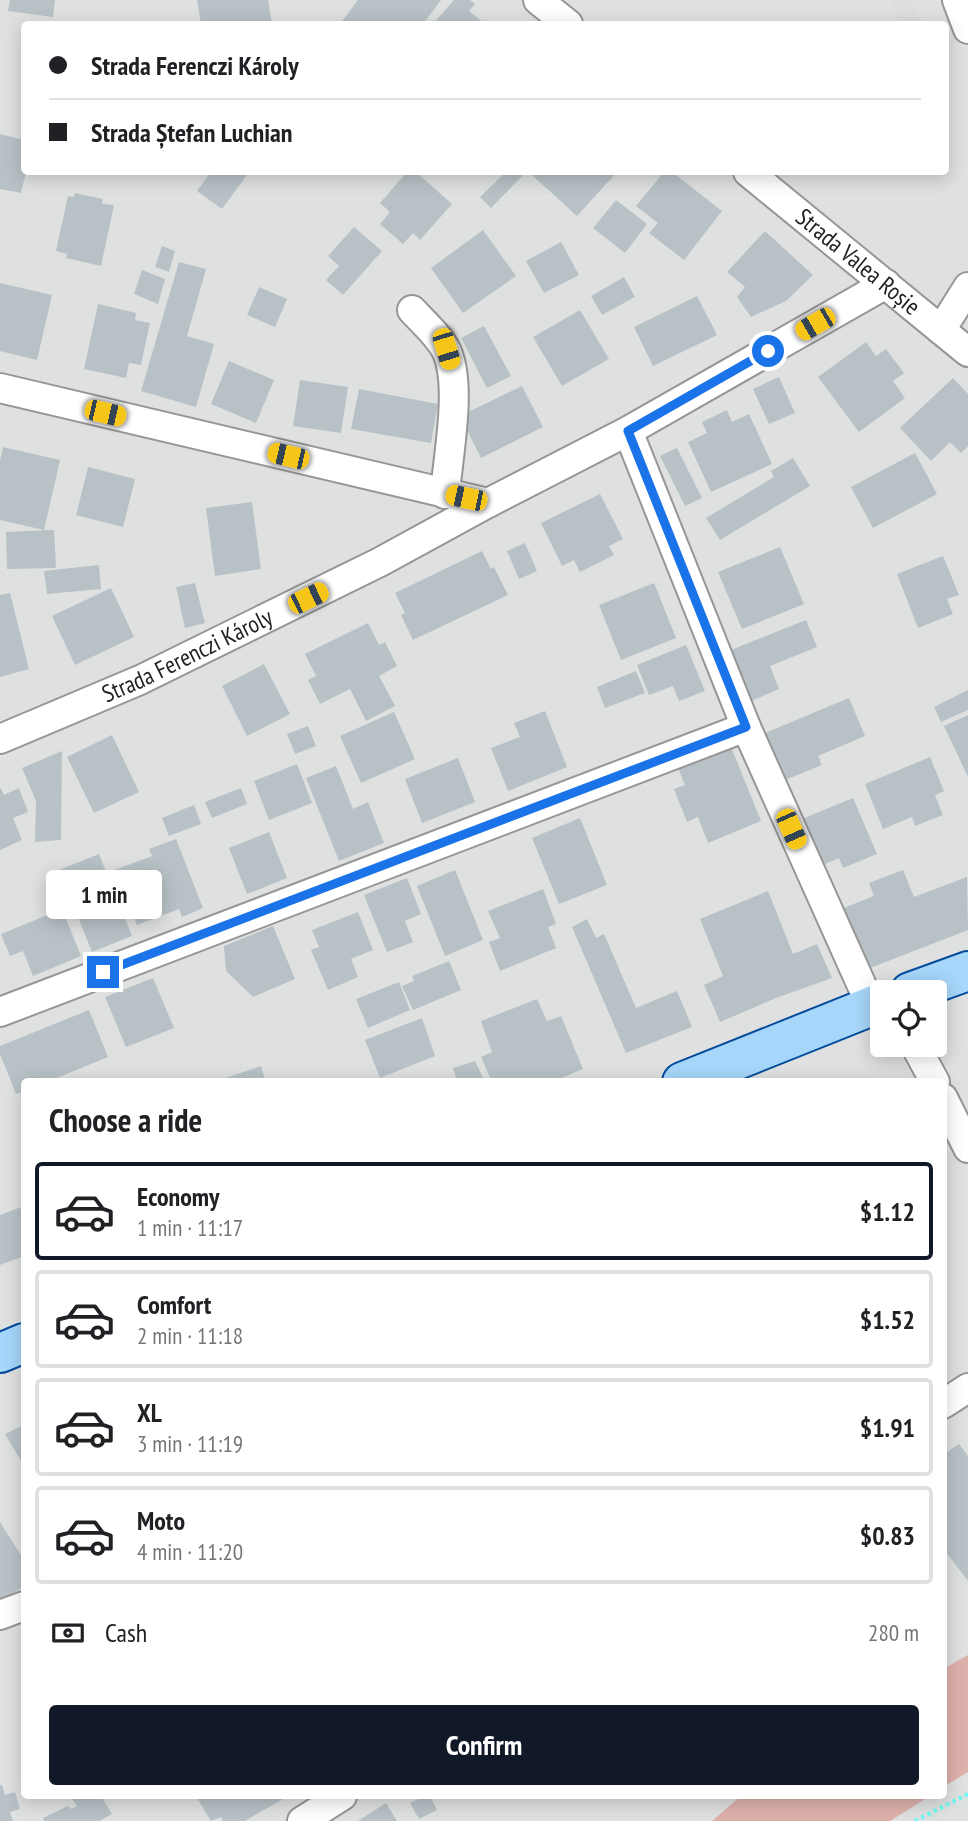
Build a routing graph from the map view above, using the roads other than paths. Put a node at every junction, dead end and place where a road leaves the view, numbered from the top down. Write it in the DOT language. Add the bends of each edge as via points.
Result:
graph roads {
  1 [pos="538,0"];
  2 [pos="957,0"];
  3 [pos="564,21"];
  4 [pos="968,29"];
  5 [pos="752,175"];
  6 [pos="886,284"];
  7 [pos="968,287"];
  8 [pos="412,310"];
  9 [pos="942,330"];
  10 [pos="968,352"];
  11 [pos="0,388"];
  12 [pos="628,431"];
  13 [pos="444,494"];
  14 [pos="488,503"];
  15 [pos="746,727"];
  16 [pos="0,739"];
  17 [pos="968,971"];
  18 [pos="943,980"];
  19 [pos="870,990"];
  20 [pos="870,1010"];
  21 [pos="0,1012"];
  22 [pos="921,1057"];
  23 [pos="692,1078"];
  24 [pos="933,1078"];
  25 [pos="947,1105"];
  26 [pos="966,1138"];
  27 [pos="21,1344"];
  28 [pos="0,1353"];
  29 [pos="968,1388"];
  30 [pos="947,1401"];
  31 [pos="21,1607"];
  32 [pos="0,1615"];
  33 [pos="335,1799"];
  34 [pos="302,1821"];
  1 -- 3 [label="street"];
  2 -- 4 [label="street"];
  5 -- 6 [label="street, Strada Valea Roșie"];
  6 -- 9 [label="street, Strada Valea Roșie"];
  6 -- 12 [label="street, Strada Ferenczi Károly"];
  7 -- 9 [label="street"];
  8 -- 13 [label="street" via="446,349 452,371"];
  9 -- 10 [label="street, Strada Valea Roșie"];
  11 -- 13 [label="street"];
  12 -- 14 [label="street, Strada Ferenczi Károly"];
  12 -- 15 [label="street"];
  13 -- 14 [label="street"];
  14 -- 16 [label="street, Strada Ferenczi Károly" via="380,562 140,680"];
  15 -- 19 [label="street"];
  15 -- 21 [label="street"];
  17 -- 18 [label="main road"];
  20 -- 23 [label="main road"];
  22 -- 24 [label="street"];
  25 -- 26 [label="street"];
  27 -- 28 [label="main road"];
  29 -- 30 [label="street"];
  31 -- 32 [label="street"];
  33 -- 34 [label="street"];
}
